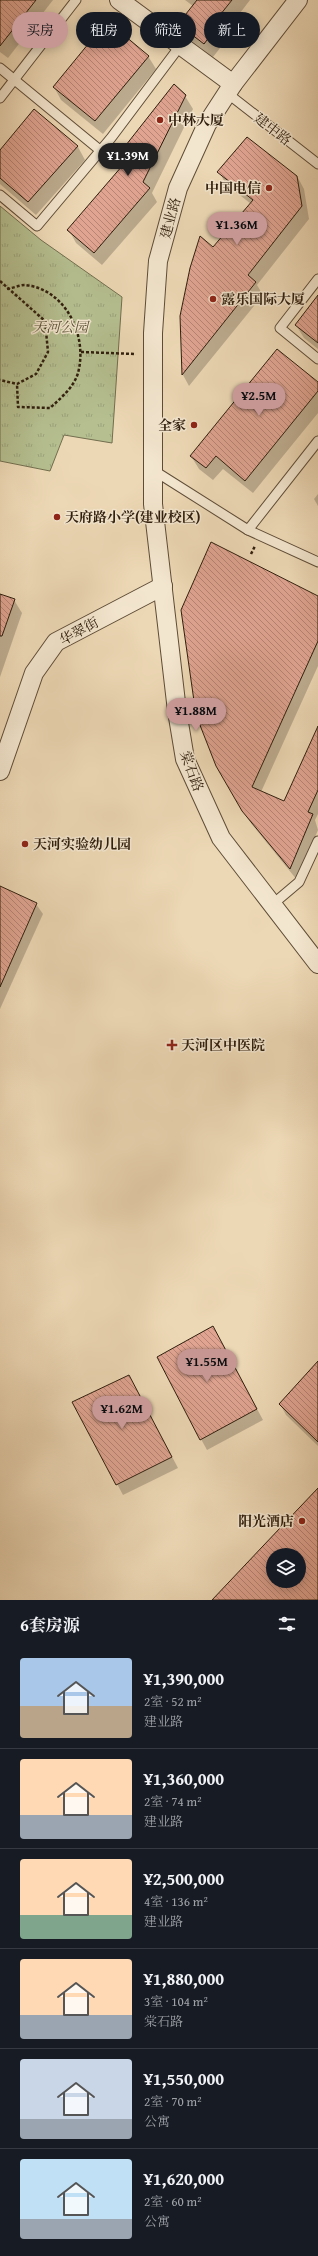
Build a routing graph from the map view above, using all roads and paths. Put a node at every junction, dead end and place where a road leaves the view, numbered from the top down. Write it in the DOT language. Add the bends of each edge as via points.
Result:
graph roads {
  1 [pos="76,0"];
  2 [pos="119,0"];
  3 [pos="298,0"];
  4 [pos="140,16"];
  5 [pos="178,48"];
  6 [pos="182,48"];
  7 [pos="0,68"];
  8 [pos="14,80"];
  9 [pos="230,89"];
  10 [pos="0,98"];
  11 [pos="101,151"];
  12 [pos="318,164"];
  13 [pos="0,195"];
  14 [pos="318,279"];
  15 [pos="0,281"];
  16 [pos="7,289"];
  17 [pos="81,352"];
  18 [pos="153,355"];
  19 [pos="318,359"];
  20 [pos="0,380"];
  21 [pos="16,384"];
  22 [pos="318,441"];
  23 [pos="153,470"];
  24 [pos="248,530"];
  25 [pos="318,562"];
  26 [pos="163,586"];
  27 [pos="0,772"];
  28 [pos="318,841"];
  29 [pos="272,904"];
  30 [pos="318,964"];
  1 -- 8 [label="lane"];
  2 -- 4 [label="street, 建中路"];
  3 -- 9 [label="street, 建业路"];
  5 -- 11 [label="lane"];
  6 -- 9 [label="street, 建中路"];
  7 -- 8 [label="lane"];
  8 -- 10 [label="lane"];
  8 -- 11 [label="lane"];
  9 -- 12 [label="lane, 建中路"];
  9 -- 18 [label="street, 建业路" via="206,124 178,188 158,261"];
  11 -- 13 [label="lane" via="37,226"];
  14 -- 19 [label="lane" via="280,328"];
  15 -- 16 [label="path"];
  16 -- 17 [label="path" via="24,285 43,290 65,304 81,341"];
  16 -- 21 [label="path" via="45,321 48,352 36,374"];
  17 -- 18 [label="path"];
  17 -- 21 [label="path" via="78,373 66,393 50,408 18,407"];
  18 -- 23 [label="street, 建业路"];
  20 -- 21 [label="path"];
  22 -- 24 [label="lane"];
  23 -- 24 [label="lane"];
  23 -- 26 [label="street, 棠石路" via="153,504"];
  24 -- 25 [label="lane"];
  26 -- 27 [label="street, 华翠街" via="56,642 34,673"];
  26 -- 29 [label="street, 棠石路" via="185,759 221,838"];
  28 -- 29 [label="lane" via="299,882"];
  29 -- 30 [label="street, 棠石路"];
}
